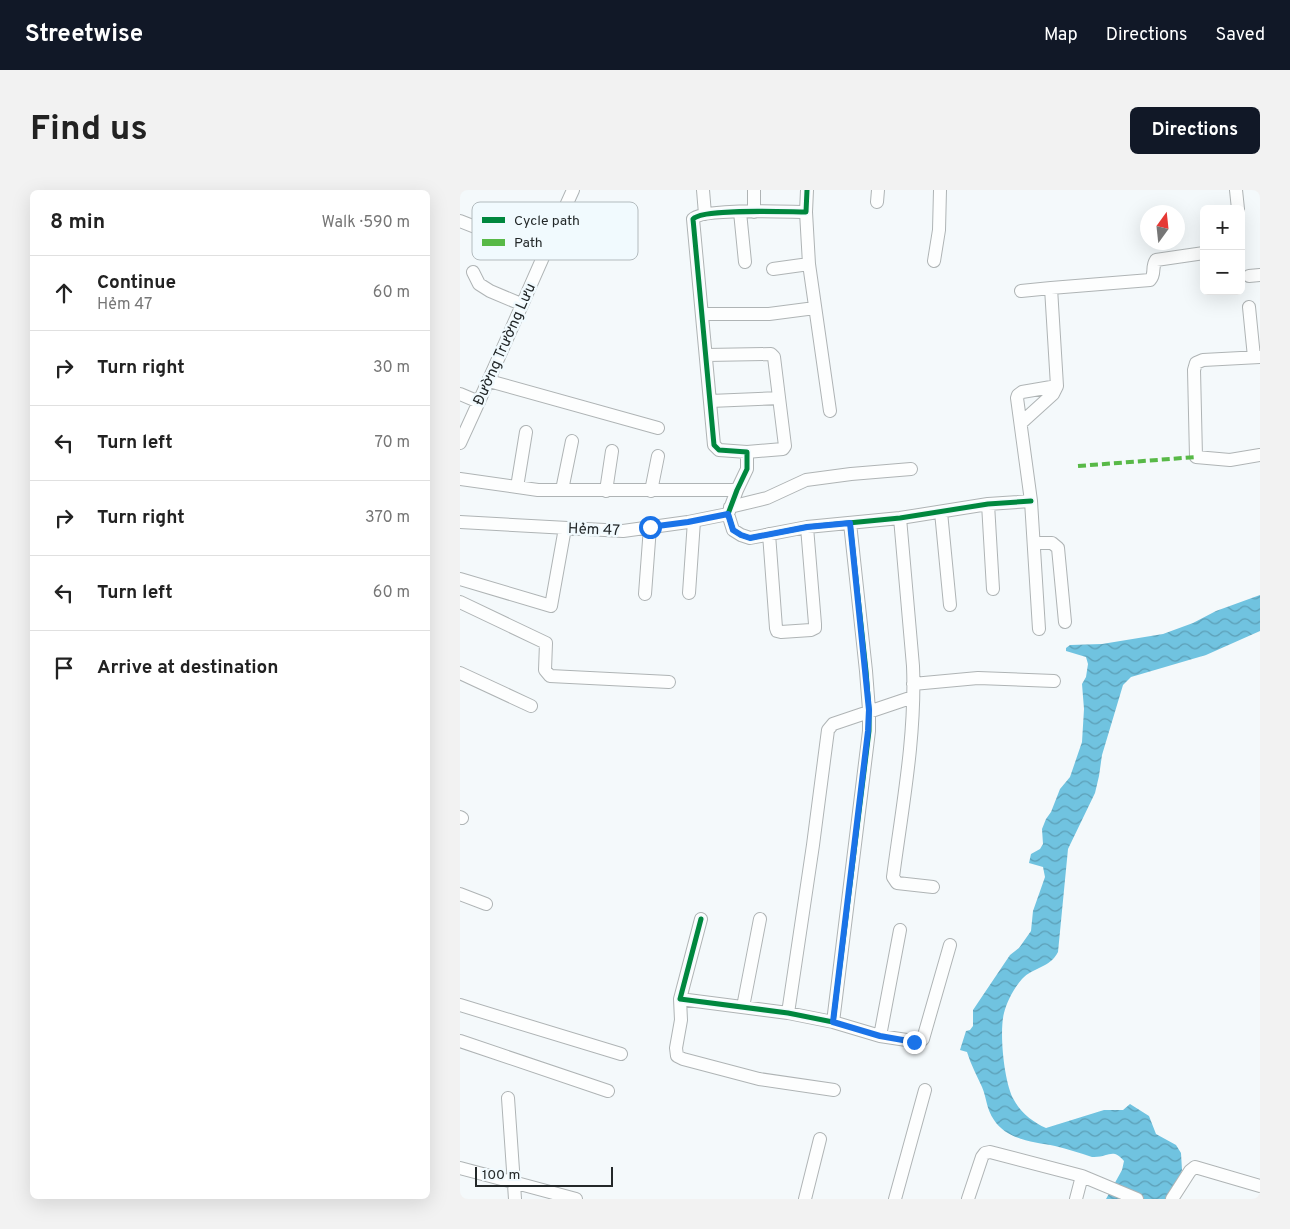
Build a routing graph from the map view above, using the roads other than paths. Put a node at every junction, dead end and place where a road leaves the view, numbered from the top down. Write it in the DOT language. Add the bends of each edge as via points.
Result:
graph roads {
  1 [pos="573,190"];
  2 [pos="703,190"];
  3 [pos="754,190"];
  4 [pos="807,190"];
  5 [pos="940,190"];
  6 [pos="1236,190"];
  7 [pos="568,202"];
  8 [pos="1238,205"];
  9 [pos="740,212"];
  10 [pos="754,212"];
  11 [pos="806,212"];
  12 [pos="704,214"];
  13 [pos="460,221"];
  14 [pos="472,226"];
  15 [pos="1200,254"];
  16 [pos="541,260"];
  17 [pos="934,261"];
  18 [pos="745,262"];
  19 [pos="809,264"];
  20 [pos="773,269"];
  21 [pos="473,272"];
  22 [pos="1051,288"];
  23 [pos="1021,290"];
  24 [pos="521,304"];
  25 [pos="1249,307"];
  26 [pos="815,308"];
  27 [pos="702,314"];
  28 [pos="706,355"];
  29 [pos="1257,357"];
  30 [pos="489,381"];
  31 [pos="1058,386"];
  32 [pos="460,394"];
  33 [pos="779,398"];
  34 [pos="710,401"];
  35 [pos="479,402"];
  36 [pos="830,411"];
  37 [pos="658,428"];
  38 [pos="1021,428"];
  39 [pos="526,432"];
  40 [pos="572,441"];
  41 [pos="460,443"];
  42 [pos="612,451"];
  43 [pos="747,452"];
  44 [pos="1260,455"];
  45 [pos="658,456"];
  46 [pos="911,469"];
  47 [pos="460,479"];
  48 [pos="517,487"];
  49 [pos="562,490"];
  50 [pos="737,490"];
  51 [pos="606,491"];
  52 [pos="651,491"];
  53 [pos="1031,501"];
  54 [pos="988,504"];
  55 [pos="729,510"];
  56 [pos="941,512"];
  57 [pos="900,518"];
  58 [pos="694,521"];
  59 [pos="460,522"];
  60 [pos="850,523"];
  61 [pos="650,527"];
  62 [pos="807,527"];
  63 [pos="565,528"];
  64 [pos="769,534"];
  65 [pos="1034,543"];
  66 [pos="460,579"];
  67 [pos="993,589"];
  68 [pos="689,593"];
  69 [pos="644,594"];
  70 [pos="460,602"];
  71 [pos="950,604"];
  72 [pos="1065,622"];
  73 [pos="1039,629"];
  74 [pos="460,673"];
  75 [pos="1054,681"];
  76 [pos="669,682"];
  77 [pos="913,687"];
  78 [pos="531,706"];
  79 [pos="869,710"];
  80 [pos="933,887"];
  81 [pos="460,894"];
  82 [pos="486,904"];
  83 [pos="701,919"];
  84 [pos="760,920"];
  85 [pos="900,930"];
  86 [pos="950,945"];
  87 [pos="680,999"];
  88 [pos="460,1005"];
  89 [pos="743,1007"];
  90 [pos="788,1013"];
  91 [pos="833,1022"];
  92 [pos="880,1036"];
  93 [pos="460,1041"];
  94 [pos="621,1054"];
  95 [pos="834,1090"];
  96 [pos="925,1090"];
  97 [pos="608,1091"];
  98 [pos="508,1098"];
  99 [pos="820,1139"];
  100 [pos="460,1168"];
  101 [pos="1082,1176"];
  102 [pos="514,1182"];
  103 [pos="1260,1186"];
  104 [pos="515,1199"];
  105 [pos="576,1199"];
  106 [pos="805,1199"];
  107 [pos="895,1199"];
  108 [pos="968,1199"];
  109 [pos="1076,1199"];
  110 [pos="1137,1199"];
  111 [pos="1172,1199"];
  1 -- 7 [label="street, Đường Trường Lưu"];
  2 -- 12 [label="street"];
  3 -- 10 [label="street"];
  4 -- 11 [label="street"];
  5 -- 17 [label="street"];
  6 -- 8 [label="street"];
  9 -- 10 [label="street"];
  9 -- 12 [label="street"];
  9 -- 18 [label="street"];
  10 -- 11 [label="street"];
  11 -- 19 [label="street"];
  12 -- 27 [label="street" via="693,219"];
  13 -- 14 [label="street"];
  15 -- 22 [label="street" via="1156,260 1150,280"];
  16 -- 24 [label="street, Đường Trường Lưu"];
  19 -- 20 [label="street"];
  19 -- 26 [label="street"];
  21 -- 24 [label="street" via="479,284"];
  22 -- 23 [label="street"];
  22 -- 31 [label="street"];
  24 -- 30 [label="street, Đường Trường Lưu"];
  25 -- 29 [label="street"];
  26 -- 27 [label="street" via="769,314"];
  26 -- 36 [label="street"];
  27 -- 28 [label="street"];
  28 -- 33 [label="street" via="772,354"];
  28 -- 34 [label="street"];
  29 -- 44 [label="street" via="1196,363 1195,431 1196,456 1230,460"];
  30 -- 35 [label="street, Đường Trường Lưu"];
  30 -- 37 [label="street"];
  31 -- 38 [label="street"];
  31 -- 38 [label="street" via="1018,395"];
  32 -- 35 [label="street"];
  33 -- 34 [label="street"];
  33 -- 43 [label="street" via="785,446"];
  34 -- 43 [label="street" via="716,448"];
  35 -- 41 [label="street, Đường Trường Lưu"];
  38 -- 53 [label="street"];
  39 -- 48 [label="street"];
  40 -- 49 [label="street"];
  42 -- 51 [label="street"];
  43 -- 50 [label="street" via="747,469"];
  45 -- 52 [label="street"];
  46 -- 55 [label="street, Hẻm 47" via="806,480 767,498"];
  47 -- 48 [label="street"];
  48 -- 49 [label="street"];
  49 -- 51 [label="street"];
  50 -- 52 [label="street"];
  50 -- 55 [label="street"];
  51 -- 52 [label="street"];
  53 -- 54 [label="street"];
  53 -- 65 [label="street"];
  54 -- 56 [label="street"];
  54 -- 67 [label="street"];
  55 -- 58 [label="street, Hẻm 47"];
  55 -- 64 [label="street" via="733,530 741,535 750,538"];
  56 -- 57 [label="street"];
  56 -- 71 [label="street"];
  57 -- 60 [label="street"];
  57 -- 77 [label="street"];
  58 -- 61 [label="street, Hẻm 47"];
  58 -- 68 [label="street"];
  59 -- 63 [label="street, Hẻm 47"];
  60 -- 62 [label="street"];
  60 -- 79 [label="street"];
  61 -- 63 [label="street, Hẻm 47" via="623,531"];
  61 -- 69 [label="street"];
  62 -- 64 [label="street"];
  62 -- 64 [label="street" via="815,624 811,630 777,631"];
  63 -- 66 [label="street" via="551,606"];
  65 -- 72 [label="street" via="1052,543 1058,548"];
  65 -- 73 [label="street"];
  70 -- 76 [label="street" via="546,643 545,670 550,676"];
  74 -- 78 [label="street"];
  75 -- 77 [label="street" via="978,678"];
  77 -- 79 [label="street"];
  77 -- 80 [label="street" via="911,731 893,877 897,883"];
  79 -- 90 [label="street" via="833,724 828,730"];
  79 -- 91 [label="street"];
  81 -- 82 [label="street"];
  83 -- 87 [label="street"];
  84 -- 89 [label="street"];
  85 -- 92 [label="street"];
  86 -- 92 [label="street" via="923,1039 914,1042"];
  87 -- 89 [label="street"];
  87 -- 95 [label="street" via="682,1020 677,1056 759,1079"];
  88 -- 94 [label="street"];
  89 -- 90 [label="street"];
  90 -- 91 [label="street"];
  91 -- 92 [label="street"];
  93 -- 97 [label="street"];
  96 -- 107 [label="street"];
  98 -- 102 [label="street"];
  99 -- 106 [label="street"];
  100 -- 102 [label="street"];
  101 -- 108 [label="street" via="987,1152 982,1157"];
  101 -- 109 [label="street"];
  101 -- 110 [label="street"];
  102 -- 104 [label="street"];
  102 -- 105 [label="street"];
  103 -- 111 [label="street" via="1195,1167"];
}
